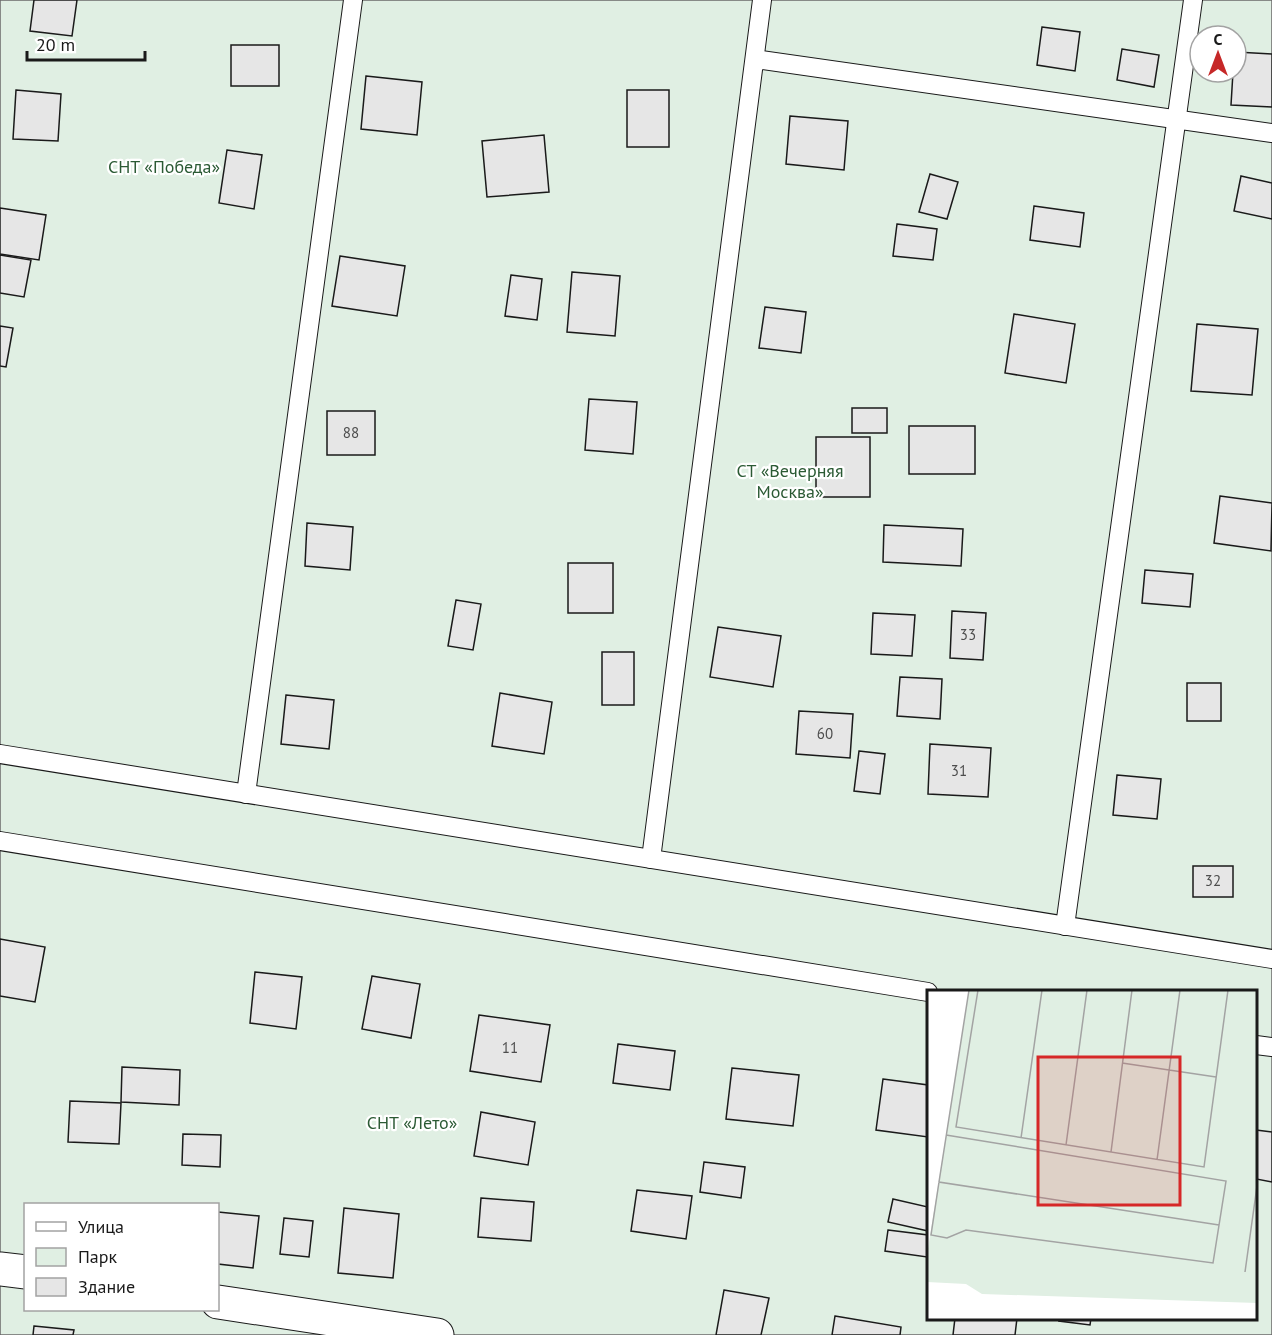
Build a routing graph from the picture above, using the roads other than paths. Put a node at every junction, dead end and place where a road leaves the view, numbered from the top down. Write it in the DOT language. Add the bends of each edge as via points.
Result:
graph roads {
  1 [pos="353,0"];
  2 [pos="762,0"];
  3 [pos="1193,0"];
  4 [pos="754,59"];
  5 [pos="1177,119"];
  6 [pos="1272,133"];
  7 [pos="0,754"];
  8 [pos="246,794"];
  9 [pos="0,842"];
  10 [pos="651,859"];
  11 [pos="1065,926"];
  12 [pos="1272,959"];
  13 [pos="927,992"];
  14 [pos="1257,1045"];
  15 [pos="1272,1047"];
  16 [pos="0,1269"];
  17 [pos="24,1272"];
  18 [pos="219,1302"];
  19 [pos="437,1335"];
  1 -- 8 [label="lane"];
  2 -- 4 [label="lane"];
  3 -- 5 [label="lane"];
  4 -- 5 [label="lane"];
  4 -- 10 [label="lane"];
  5 -- 6 [label="lane"];
  5 -- 11 [label="lane"];
  7 -- 8 [label="lane"];
  8 -- 10 [label="lane"];
  9 -- 13 [label="lane"];
  10 -- 11 [label="lane"];
  11 -- 12 [label="lane"];
  14 -- 15 [label="lane"];
  16 -- 17 [label="street"];
  18 -- 19 [label="street"];
}
